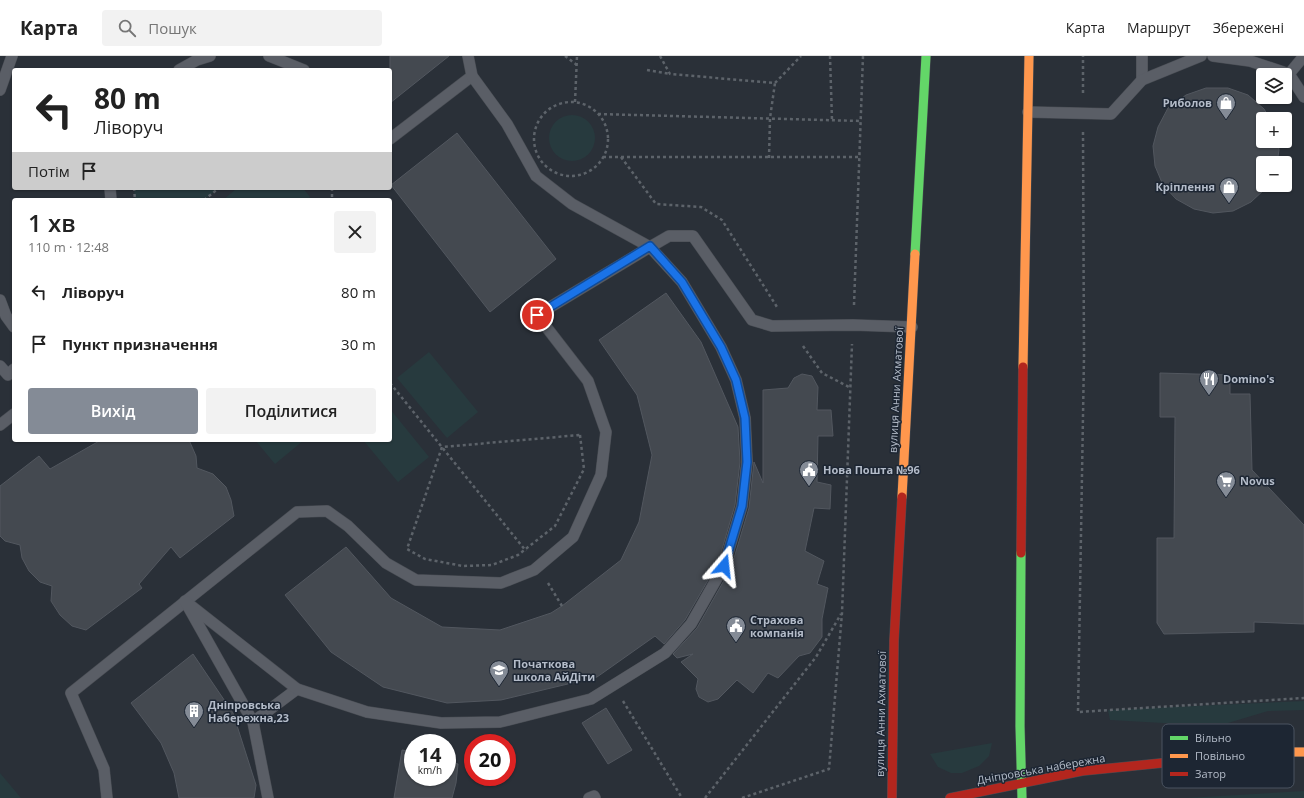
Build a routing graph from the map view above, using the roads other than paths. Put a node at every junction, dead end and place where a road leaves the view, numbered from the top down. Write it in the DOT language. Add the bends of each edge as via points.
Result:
graph roads {
  1 [pos="12,56"];
  2 [pos="210,56"];
  3 [pos="269,56"];
  4 [pos="468,56"];
  5 [pos="926,56"];
  6 [pos="1029,56"];
  7 [pos="1142,56"];
  8 [pos="1201,56"];
  9 [pos="1212,56"];
  10 [pos="1304,56"];
  11 [pos="183,68"];
  12 [pos="299,68"];
  13 [pos="1272,68"];
  14 [pos="1292,71"];
  15 [pos="472,76"];
  16 [pos="1292,77"];
  17 [pos="1142,80"];
  18 [pos="0,90"];
  19 [pos="1304,97"];
  20 [pos="1028,112"];
  21 [pos="392,137"];
  22 [pos="650,246"];
  23 [pos="0,300"];
  24 [pos="12,324"];
  25 [pos="912,327"];
  26 [pos="0,366"];
  27 [pos="12,371"];
  28 [pos="12,416"];
  29 [pos="0,425"];
  30 [pos="185,601"];
  31 [pos="297,689"];
  32 [pos="253,722"];
  33 [pos="1162,763"];
  34 [pos="1021,783"];
  35 [pos="107,798"];
  36 [pos="268,798"];
  37 [pos="589,798"];
  38 [pos="595,798"];
  39 [pos="892,798"];
  40 [pos="950,798"];
  41 [pos="1022,798"];
  1 -- 18 [label="lane"];
  2 -- 11 [label="lane"];
  3 -- 12 [label="lane"];
  4 -- 15 [label="lane"];
  5 -- 25 [label="main road, вулиця Анни Ахматової"];
  6 -- 20 [label="main road"];
  7 -- 17 [label="lane"];
  8 -- 17 [label="lane"];
  9 -- 13 [label="lane" via="1250,61"];
  10 -- 14 [label="lane"];
  15 -- 21 [label="lane"];
  15 -- 22 [label="lane" via="507,124 536,176 572,204"];
  16 -- 19 [label="lane"];
  17 -- 20 [label="lane" via="1111,114"];
  20 -- 34 [label="main road" via="1023,357"];
  22 -- 25 [label="lane" via="668,236 693,236 752,320 772,326"];
  22 -- 30 [label="lane" via="537,315 588,381 606,432 601,474 573,537 534,570 501,583 416,580 386,563 348,526 327,511 297,512"];
  22 -- 31 [label="lane" via="682,282 721,347 736,380 745,418 747,462 742,506 724,566 691,624 665,653 591,698 500,722 441,723 367,712"];
  23 -- 24 [label="lane"];
  25 -- 39 [label="main road, вулиця Анни Ахматової" via="894,641"];
  26 -- 27 [label="lane" via="8,375"];
  28 -- 29 [label="lane"];
  30 -- 31 [label="lane"];
  30 -- 32 [label="lane"];
  30 -- 35 [label="lane" via="71,693 104,769"];
  31 -- 32 [label="lane"];
  32 -- 36 [label="lane"];
  33 -- 34 [label="main road, Дніпровська набережна" via="1082,771"];
  34 -- 40 [label="main road, Дніпровська набережна"];
  34 -- 41 [label="main road"];
  37 -- 38 [label="lane"];
}
